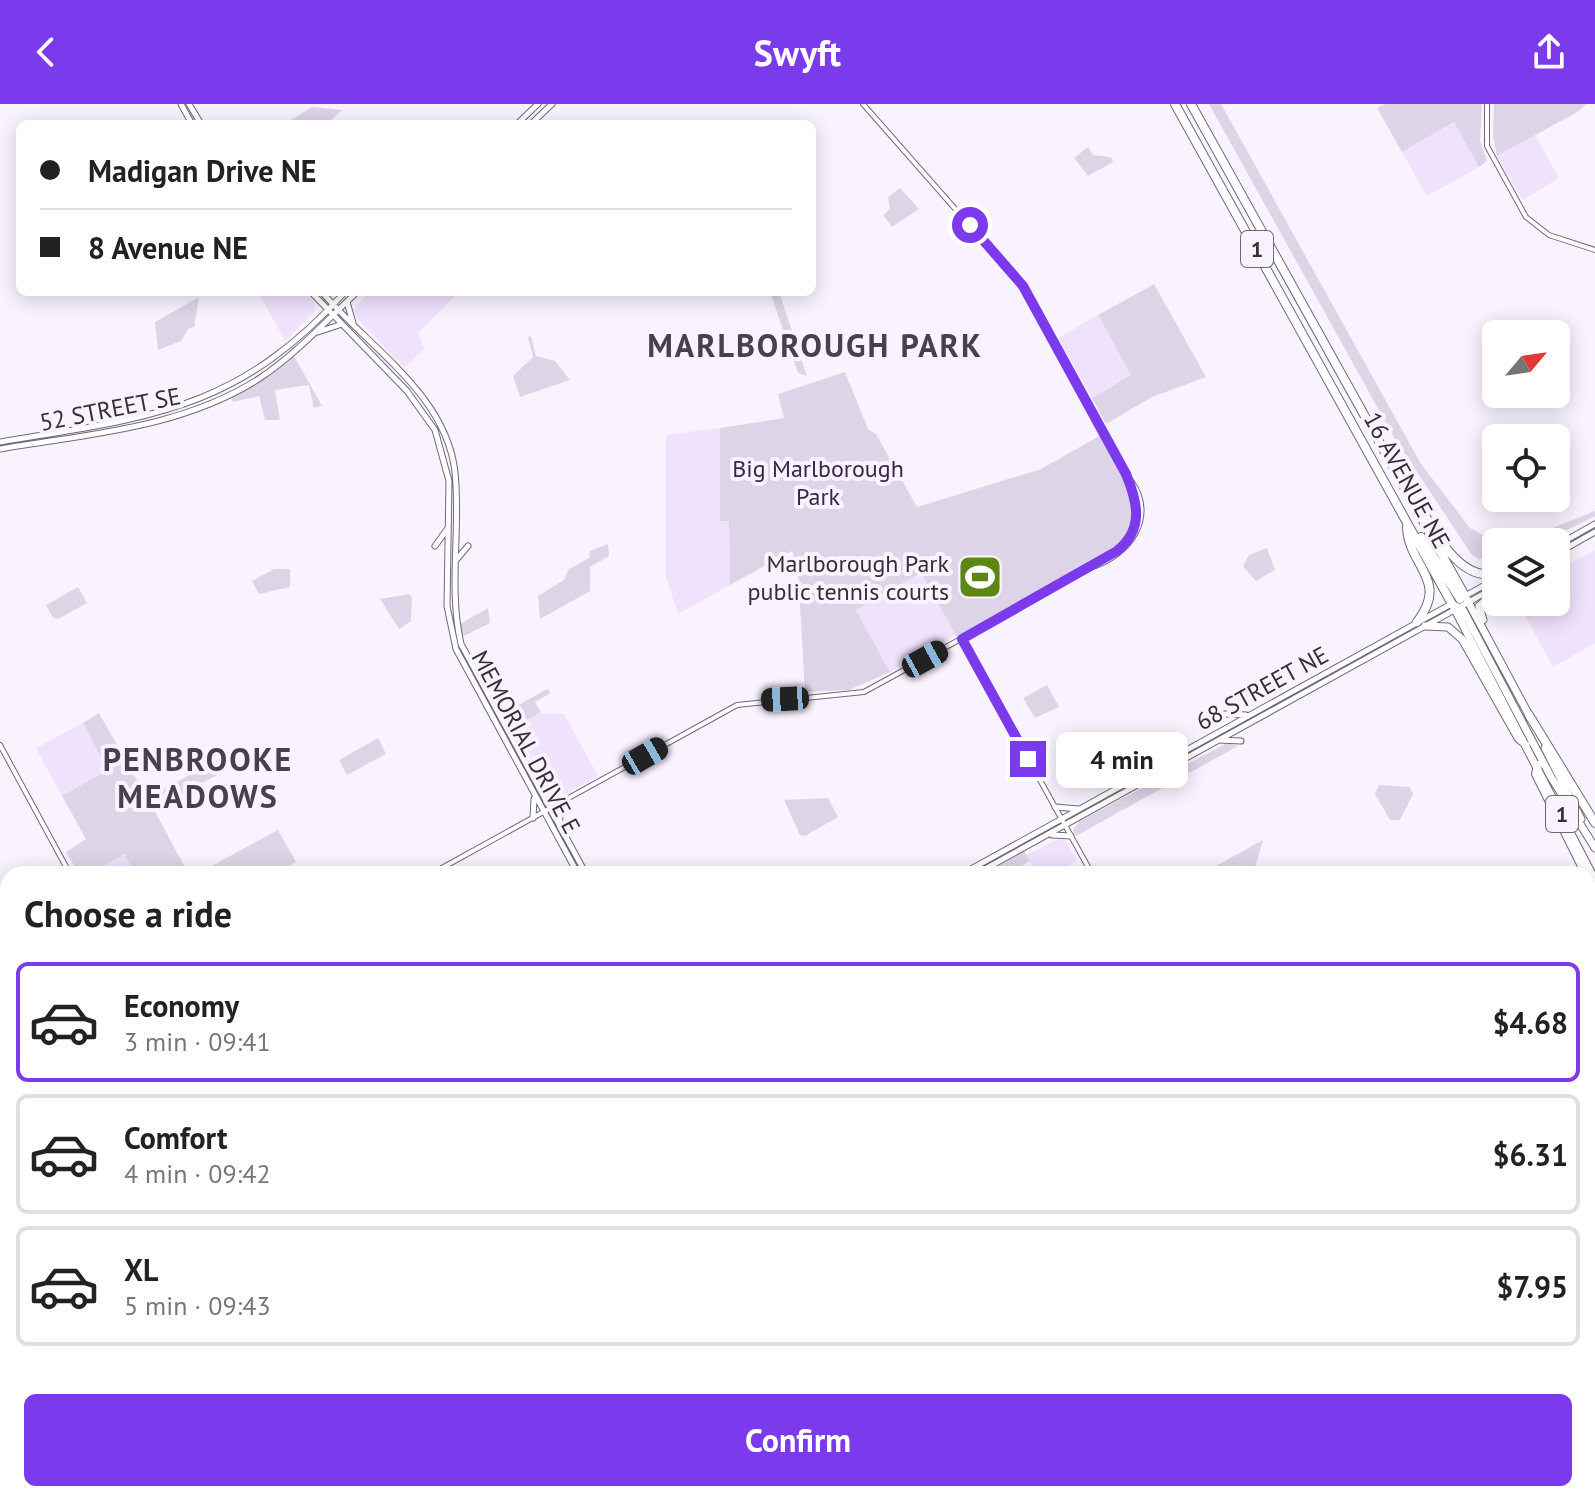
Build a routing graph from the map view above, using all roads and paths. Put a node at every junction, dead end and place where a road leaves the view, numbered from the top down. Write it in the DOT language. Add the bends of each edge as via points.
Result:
graph roads {
  1 [pos="538,104"];
  2 [pos="552,104"];
  3 [pos="863,104"];
  4 [pos="1175,104"];
  5 [pos="1191,104"];
  6 [pos="1487,104"];
  7 [pos="521,120"];
  8 [pos="535,120"];
  9 [pos="1595,250"];
  10 [pos="314,296"];
  11 [pos="316,296"];
  12 [pos="325,296"];
  13 [pos="341,296"];
  14 [pos="353,296"];
  15 [pos="347,301"];
  16 [pos="333,309"];
  17 [pos="321,316"];
  18 [pos="343,324"];
  19 [pos="355,326"];
  20 [pos="313,334"];
  21 [pos="91,411"];
  22 [pos="119,422"];
  23 [pos="0,442"];
  24 [pos="0,449"];
  25 [pos="1386,458"];
  26 [pos="1395,501"];
  27 [pos="1407,522"];
  28 [pos="1595,524"];
  29 [pos="449,527"];
  30 [pos="1595,532"];
  31 [pos="1570,538"];
  32 [pos="435,546"];
  33 [pos="468,546"];
  34 [pos="1570,546"];
  35 [pos="455,564"];
  36 [pos="1482,576"];
  37 [pos="1482,586"];
  38 [pos="1482,594"];
  39 [pos="1460,603"];
  40 [pos="1482,603"];
  41 [pos="1421,624"];
  42 [pos="1486,634"];
  43 [pos="962,639"];
  44 [pos="1225,714"];
  45 [pos="1251,715"];
  46 [pos="1529,715"];
  47 [pos="1219,740"];
  48 [pos="1241,741"];
  49 [pos="0,745"];
  50 [pos="1529,748"];
  51 [pos="1538,765"];
  52 [pos="533,794"];
  53 [pos="559,804"];
  54 [pos="1055,807"];
  55 [pos="550,809"];
  56 [pos="1080,809"];
  57 [pos="543,812"];
  58 [pos="533,818"];
  59 [pos="1063,822"];
  60 [pos="1595,823"];
  61 [pos="561,828"];
  62 [pos="1047,835"];
  63 [pos="1071,836"];
  64 [pos="1595,847"];
  65 [pos="66,866"];
  66 [pos="446,866"];
  67 [pos="573,866"];
  68 [pos="582,866"];
  69 [pos="978,866"];
  70 [pos="991,866"];
  71 [pos="1088,866"];
  72 [pos="1582,866"];
  73 [pos="1588,866"];
  1 -- 7 [label="main road"];
  2 -- 8 [label="main road"];
  3 -- 43 [label="street" via="1023,286 1139,496 1140,524 1125,549"];
  4 -- 26 [label="highway, 16 AVENUE NE / 1"];
  5 -- 25 [label="highway, 16 AVENUE NE / 1"];
  6 -- 9 [label="street" via="1487,146 1526,217 1549,235"];
  10 -- 17 [label="main road"];
  11 -- 16 [label="main road, MEMORIAL DRIVE E"];
  12 -- 16 [label="main road, MEMORIAL DRIVE E"];
  13 -- 16 [label="main road"];
  14 -- 15 [label="main road"];
  15 -- 16 [label="main road"];
  15 -- 19 [label="main road"];
  16 -- 17 [label="main road, 52 STREET SE"];
  16 -- 18 [label="main road, MEMORIAL DRIVE E"];
  16 -- 19 [label="main road, MEMORIAL DRIVE E"];
  16 -- 20 [label="main road, 52 STREET SE"];
  17 -- 22 [label="main road, 52 STREET SE" via="270,361 227,388 177,408"];
  18 -- 20 [label="main road"];
  18 -- 29 [label="main road, MEMORIAL DRIVE E" via="418,403 435,430 448,472"];
  19 -- 35 [label="main road, MEMORIAL DRIVE E" via="423,398 442,427 455,471"];
  20 -- 24 [label="main road, 52 STREET SE" via="259,378 198,409 140,425"];
  21 -- 22 [label="main road"];
  22 -- 23 [label="main road, 52 STREET SE"];
  25 -- 36 [label="highway" via="1396,465 1461,567"];
  25 -- 39 [label="highway, 16 AVENUE NE / 1"];
  26 -- 27 [label="highway, 16 AVENUE NE / 1"];
  26 -- 39 [label="highway"];
  27 -- 39 [label="highway, 16 AVENUE NE / 1"];
  27 -- 41 [label="highway" via="1430,591"];
  28 -- 31 [label="main road"];
  29 -- 32 [label="main road"];
  29 -- 52 [label="main road, MEMORIAL DRIVE E" via="447,606 456,649"];
  30 -- 34 [label="main road"];
  33 -- 35 [label="main road"];
  35 -- 55 [label="main road, MEMORIAL DRIVE E" via="455,608 464,654"];
  37 -- 39 [label="main road, 68 STREET NE"];
  38 -- 39 [label="main road, 68 STREET NE"];
  39 -- 41 [label="main road, 68 STREET NE"];
  39 -- 42 [label="highway, 16 AVENUE NE / 1"];
  39 -- 50 [label="highway, 16 AVENUE NE / 1"];
  39 -- 64 [label="highway" via="1551,777"];
  40 -- 42 [label="highway"];
  41 -- 45 [label="main road, 68 STREET NE"];
  41 -- 47 [label="main road, 68 STREET NE"];
  41 -- 50 [label="highway" via="1448,627 1462,639 1518,738"];
  42 -- 46 [label="highway, 16 AVENUE NE / 1"];
  43 -- 53 [label="street" via="864,692 737,705"];
  43 -- 54 [label="street"];
  44 -- 45 [label="main road"];
  45 -- 56 [label="main road, 68 STREET NE"];
  46 -- 60 [label="highway"];
  46 -- 64 [label="highway, 16 AVENUE NE / 1"];
  47 -- 48 [label="main road"];
  47 -- 59 [label="main road, 68 STREET NE"];
  49 -- 65 [label="street"];
  50 -- 51 [label="highway, 16 AVENUE NE / 1"];
  51 -- 72 [label="highway" via="1536,774"];
  51 -- 73 [label="highway, 16 AVENUE NE / 1"];
  52 -- 57 [label="main road, MEMORIAL DRIVE E"];
  52 -- 58 [label="main road"];
  53 -- 55 [label="street"];
  53 -- 61 [label="main road"];
  54 -- 56 [label="main road"];
  54 -- 59 [label="street"];
  55 -- 57 [label="street"];
  55 -- 61 [label="main road, MEMORIAL DRIVE E"];
  56 -- 59 [label="main road, 68 STREET NE"];
  57 -- 58 [label="street"];
  57 -- 67 [label="main road, MEMORIAL DRIVE E"];
  58 -- 66 [label="street"];
  59 -- 62 [label="main road, 68 STREET NE"];
  59 -- 63 [label="street"];
  59 -- 69 [label="main road, 68 STREET NE"];
  61 -- 68 [label="main road, MEMORIAL DRIVE E"];
  62 -- 63 [label="main road"];
  62 -- 70 [label="main road, 68 STREET NE"];
  63 -- 71 [label="street"];
}
